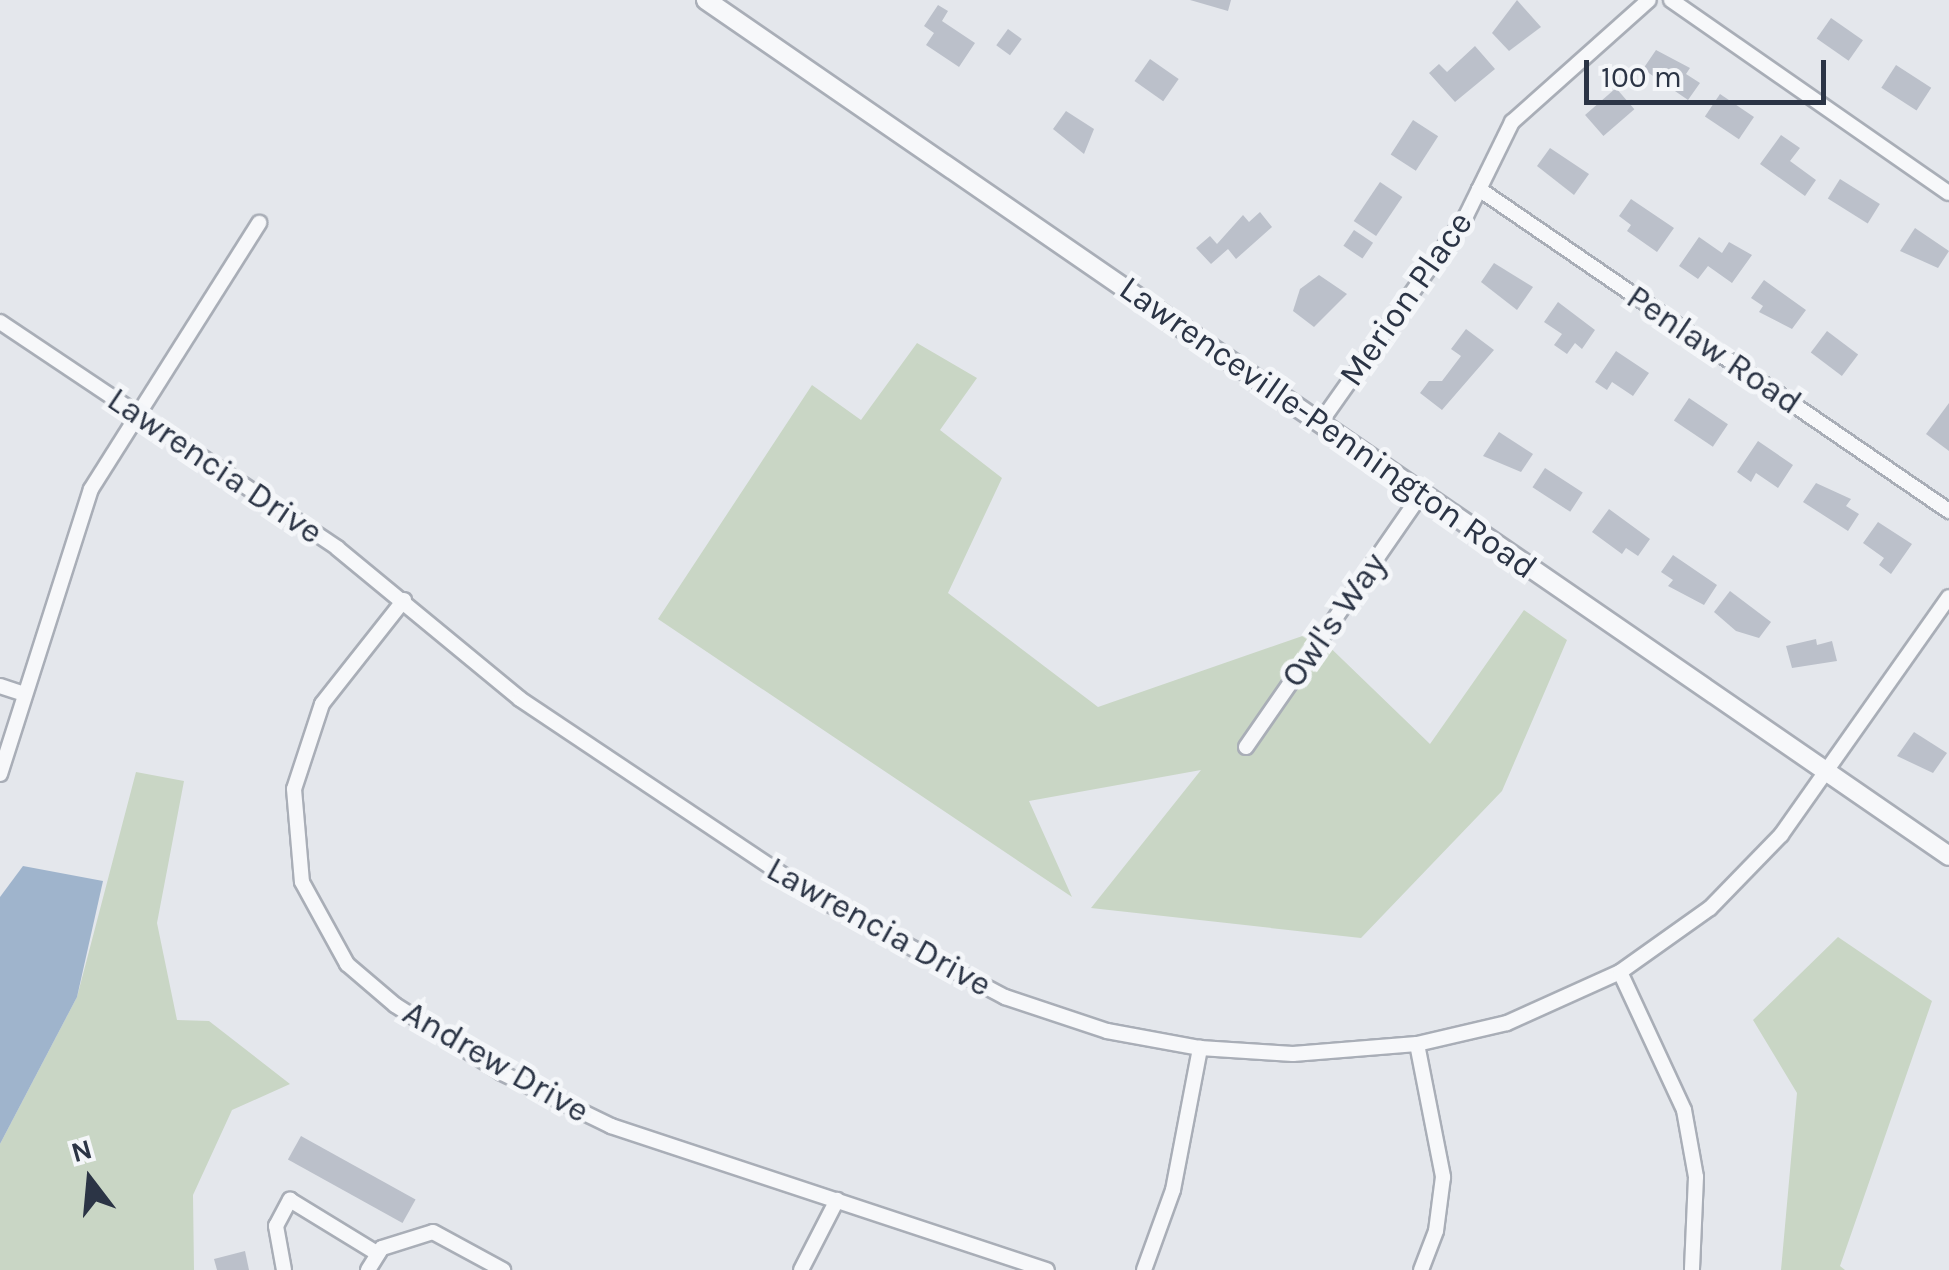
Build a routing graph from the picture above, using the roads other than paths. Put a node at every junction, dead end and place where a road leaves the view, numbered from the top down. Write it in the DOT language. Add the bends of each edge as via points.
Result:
graph roads {
  1 [pos="706,0"];
  2 [pos="1650,0"];
  3 [pos="1671,0"];
  4 [pos="1479,190"];
  5 [pos="1949,193"];
  6 [pos="259,223"];
  7 [pos="0,322"];
  8 [pos="139,414"];
  9 [pos="1320,422"];
  10 [pos="1422,493"];
  11 [pos="1949,512"];
  12 [pos="1949,598"];
  13 [pos="404,600"];
  14 [pos="0,686"];
  15 [pos="25,694"];
  16 [pos="1246,747"];
  17 [pos="0,774"];
  18 [pos="1825,774"];
  19 [pos="1949,856"];
  20 [pos="1620,972"];
  21 [pos="1417,1044"];
  22 [pos="1200,1048"];
  23 [pos="837,1200"];
  24 [pos="378,1254"];
  25 [pos="284,1270"];
  26 [pos="368,1270"];
  27 [pos="503,1270"];
  28 [pos="801,1270"];
  29 [pos="1047,1270"];
  30 [pos="1144,1270"];
  31 [pos="1421,1270"];
  32 [pos="1692,1270"];
  1 -- 9 [label="street, Lawrenceville-Pennington Road"];
  2 -- 4 [label="street, Merion Place" via="1512,122"];
  3 -- 5 [label="street"];
  4 -- 9 [label="street, Merion Place"];
  4 -- 11 [label="street, Penlaw Road"];
  6 -- 8 [label="street"];
  7 -- 8 [label="street, Lawrencia Drive"];
  8 -- 13 [label="street, Lawrencia Drive"];
  8 -- 15 [label="street" via="91,488"];
  9 -- 10 [label="street, Lawrenceville-Pennington Road"];
  10 -- 16 [label="street, Owl's Way"];
  10 -- 18 [label="street, Lawrenceville-Pennington Road"];
  12 -- 18 [label="street"];
  13 -- 22 [label="street, Lawrencia Drive" via="520,699 647,788 904,947 1056,1016"];
  13 -- 23 [label="street, Andrew Drive" via="329,694 300,758 296,856 328,939 394,1006 556,1101 668,1149"];
  14 -- 15 [label="street"];
  15 -- 17 [label="street"];
  18 -- 19 [label="street, Lawrenceville-Pennington Road"];
  18 -- 20 [label="street, Lawrencia Drive" via="1747,873 1670,940"];
  20 -- 21 [label="street, Lawrencia Drive" via="1520,1018"];
  20 -- 32 [label="street" via="1672,1075 1688,1125 1696,1177"];
  21 -- 22 [label="street, Lawrencia Drive" via="1293,1054"];
  21 -- 31 [label="street" via="1442,1177 1436,1230"];
  22 -- 30 [label="street" via="1173,1190"];
  23 -- 28 [label="street"];
  23 -- 29 [label="street, Andrew Drive"];
  24 -- 25 [label="street" via="290,1200 276,1226"];
  24 -- 26 [label="street"];
  24 -- 27 [label="street" via="434,1232"];
}
